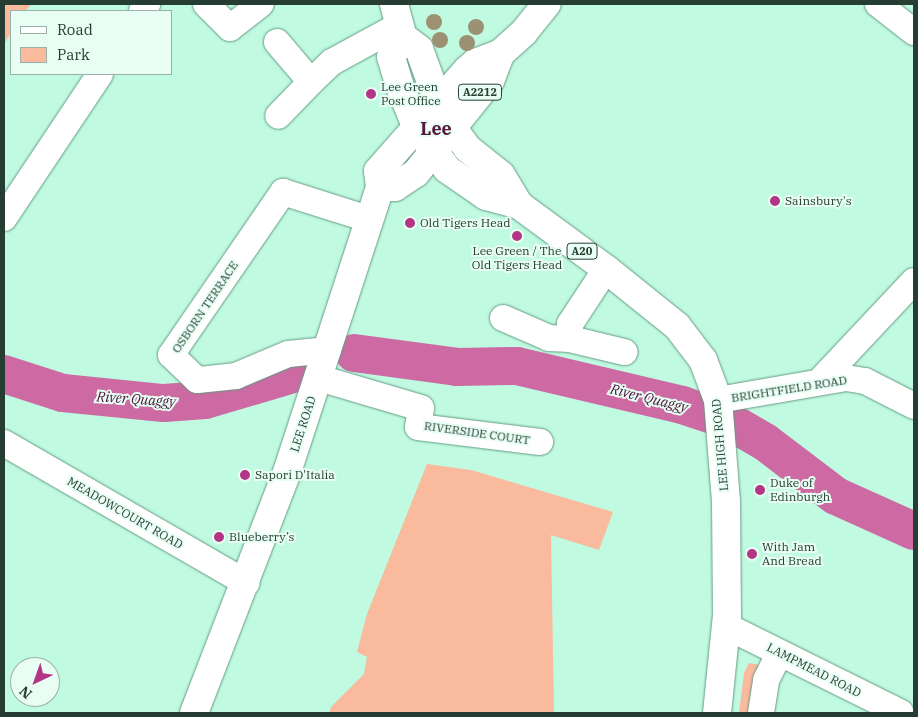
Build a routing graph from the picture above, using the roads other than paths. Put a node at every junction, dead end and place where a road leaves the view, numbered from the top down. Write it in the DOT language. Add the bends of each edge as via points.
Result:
graph roads {
  1 [pos="206,4"];
  2 [pos="261,4"];
  3 [pos="547,4"];
  4 [pos="878,4"];
  5 [pos="399,22"];
  6 [pos="914,32"];
  7 [pos="277,42"];
  8 [pos="501,52"];
  9 [pos="99,75"];
  10 [pos="311,82"];
  11 [pos="438,101"];
  12 [pos="278,116"];
  13 [pos="416,126"];
  14 [pos="452,128"];
  15 [pos="432,153"];
  16 [pos="380,187"];
  17 [pos="519,205"];
  18 [pos="4,218"];
  19 [pos="368,219"];
  20 [pos="606,269"];
  21 [pos="914,281"];
  22 [pos="503,318"];
  23 [pos="570,339"];
  24 [pos="328,350"];
  25 [pos="624,352"];
  26 [pos="820,382"];
  27 [pos="317,384"];
  28 [pos="718,400"];
  29 [pos="914,406"];
  30 [pos="540,442"];
  31 [pos="4,443"];
  32 [pos="246,583"];
  33 [pos="726,626"];
  34 [pos="780,653"];
  35 [pos="194,713"];
  36 [pos="717,713"];
  37 [pos="761,713"];
  38 [pos="901,713"];
  1 -- 2 [label="street" via="230,28"];
  3 -- 8 [label="main road, A2212" via="524,32"];
  4 -- 6 [label="street"];
  5 -- 10 [label="street" via="332,62"];
  5 -- 11 [label="main road, A20" via="419,49"];
  5 -- 13 [label="main road, A20" via="391,57"];
  7 -- 10 [label="street"];
  8 -- 11 [label="main road, A2212" via="475,63"];
  8 -- 14 [label="main road, A2212" via="490,80"];
  9 -- 18 [label="street"];
  10 -- 12 [label="street"];
  11 -- 13 [label="main road, LEE ROAD"];
  11 -- 14 [label="main road, A20"];
  13 -- 15 [label="main road, LEE HIGH ROAD / A20"];
  13 -- 16 [label="main road, LEE ROAD" via="378,171"];
  14 -- 15 [label="main road"];
  14 -- 17 [label="main road, LEE HIGH ROAD / A20" via="467,148 501,175"];
  15 -- 16 [label="main road" via="409,178 395,187"];
  15 -- 17 [label="main road, LEE HIGH ROAD / A20" via="447,169 486,196"];
  16 -- 19 [label="main road, LEE ROAD"];
  17 -- 20 [label="main road, LEE HIGH ROAD / A20"];
  19 -- 24 [label="main road, LEE ROAD"];
  19 -- 24 [label="street, OSBORN TERRACE" via="283,192 171,355 197,380 236,376 288,354"];
  20 -- 23 [label="street" via="570,324"];
  20 -- 28 [label="main road, LEE HIGH ROAD / A20" via="660,311 692,344 703,360"];
  21 -- 26 [label="street"];
  22 -- 23 [label="street" via="548,338"];
  23 -- 25 [label="street"];
  24 -- 27 [label="main road, LEE ROAD"];
  26 -- 28 [label="street, BRIGHTFIELD ROAD"];
  26 -- 29 [label="street, BRIGHTFIELD ROAD" via="846,378 865,381"];
  27 -- 30 [label="street, RIVERSIDE COURT" via="421,408 418,426"];
  27 -- 32 [label="main road, LEE ROAD"];
  28 -- 33 [label="main road, LEE HIGH ROAD / A20" via="727,556"];
  31 -- 32 [label="street, MEADOWCOURT ROAD"];
  32 -- 35 [label="main road, LEE ROAD"];
  33 -- 34 [label="street, LAMPMEAD ROAD"];
  33 -- 36 [label="main road, LEE HIGH ROAD / A20"];
  34 -- 37 [label="street" via="766,680"];
  34 -- 38 [label="street, LAMPMEAD ROAD"];
}
